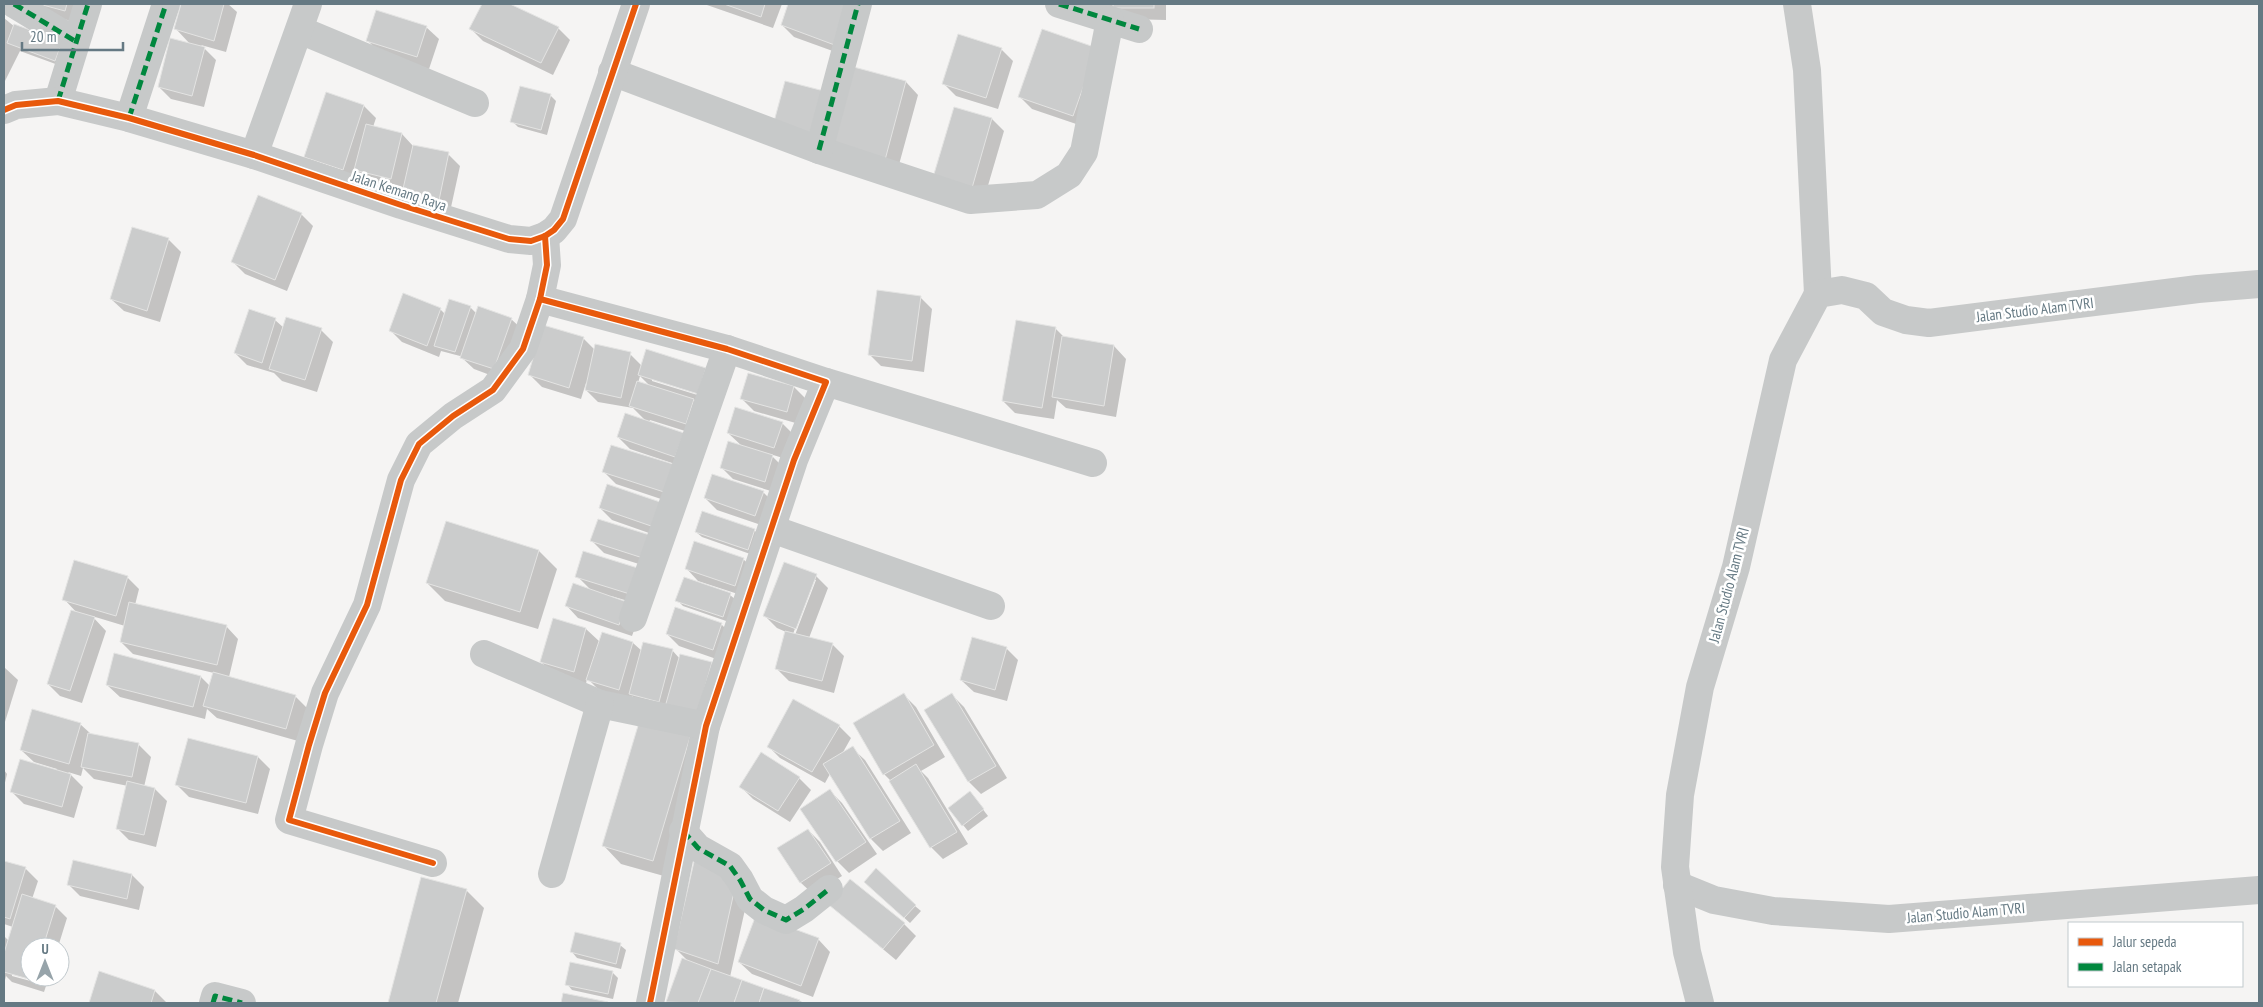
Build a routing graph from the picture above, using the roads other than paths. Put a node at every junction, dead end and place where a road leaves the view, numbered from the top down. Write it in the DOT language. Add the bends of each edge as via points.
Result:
graph roads {
  1 [pos="14,4"];
  2 [pos="88,4"];
  3 [pos="166,4"];
  4 [pos="308,4"];
  5 [pos="636,4"];
  6 [pos="858,4"];
  7 [pos="1059,4"];
  8 [pos="1797,4"];
  9 [pos="1110,20"];
  10 [pos="1139,29"];
  11 [pos="300,30"];
  12 [pos="75,41"];
  13 [pos="612,72"];
  14 [pos="58,102"];
  15 [pos="475,103"];
  16 [pos="4,110"];
  17 [pos="129,118"];
  18 [pos="819,150"];
  19 [pos="254,155"];
  20 [pos="544,236"];
  21 [pos="2259,284"];
  22 [pos="1818,294"];
  23 [pos="540,299"];
  24 [pos="727,349"];
  25 [pos="826,382"];
  26 [pos="1092,463"];
  27 [pos="772,529"];
  28 [pos="991,606"];
  29 [pos="633,618"];
  30 [pos="484,654"];
  31 [pos="600,704"];
  32 [pos="706,726"];
  33 [pos="683,831"];
  34 [pos="433,863"];
  35 [pos="552,874"];
  36 [pos="1677,885"];
  37 [pos="829,889"];
  38 [pos="2259,890"];
  39 [pos="213,1003"];
  40 [pos="242,1003"];
  41 [pos="650,1003"];
  42 [pos="1700,1003"];
  1 -- 12 [label="street"];
  2 -- 12 [label="street"];
  3 -- 17 [label="street"];
  4 -- 11 [label="street"];
  5 -- 13 [label="street"];
  6 -- 18 [label="street"];
  7 -- 9 [label="street"];
  8 -- 22 [label="street" via="1807,70"];
  9 -- 10 [label="street"];
  9 -- 18 [label="street" via="1084,152 1069,175 1037,195 970,200"];
  11 -- 15 [label="street"];
  11 -- 19 [label="street"];
  12 -- 14 [label="street"];
  13 -- 18 [label="street"];
  13 -- 20 [label="street" via="563,219"];
  14 -- 16 [label="street, Jalan Kemang Raya" via="16,105"];
  14 -- 17 [label="street, Jalan Kemang Raya"];
  17 -- 19 [label="street, Jalan Kemang Raya"];
  19 -- 20 [label="street, Jalan Kemang Raya" via="509,239 530,241"];
  20 -- 23 [label="street" via="547,265"];
  21 -- 22 [label="street, Jalan Studio Alam TVRI" via="1929,323 1883,312 1866,296 1842,290"];
  22 -- 36 [label="street, Jalan Studio Alam TVRI" via="1783,360 1736,567 1700,687 1680,795 1675,867"];
  23 -- 24 [label="street"];
  23 -- 34 [label="street" via="523,349 492,390 419,444 401,480 367,605 325,694 289,820"];
  24 -- 25 [label="street"];
  24 -- 29 [label="street"];
  25 -- 26 [label="street"];
  25 -- 27 [label="street" via="794,460"];
  27 -- 28 [label="street"];
  27 -- 32 [label="street"];
  30 -- 31 [label="street"];
  31 -- 32 [label="street"];
  31 -- 35 [label="street"];
  32 -- 33 [label="street"];
  33 -- 37 [label="street" via="698,848 730,866 750,899 786,920"];
  33 -- 41 [label="street"];
  36 -- 38 [label="street, Jalan Studio Alam TVRI" via="1714,900 1773,911 1889,919"];
  36 -- 42 [label="street, Jalan Studio Alam TVRI" via="1687,952"];
  39 -- 40 [label="street" via="215,996"];
}
